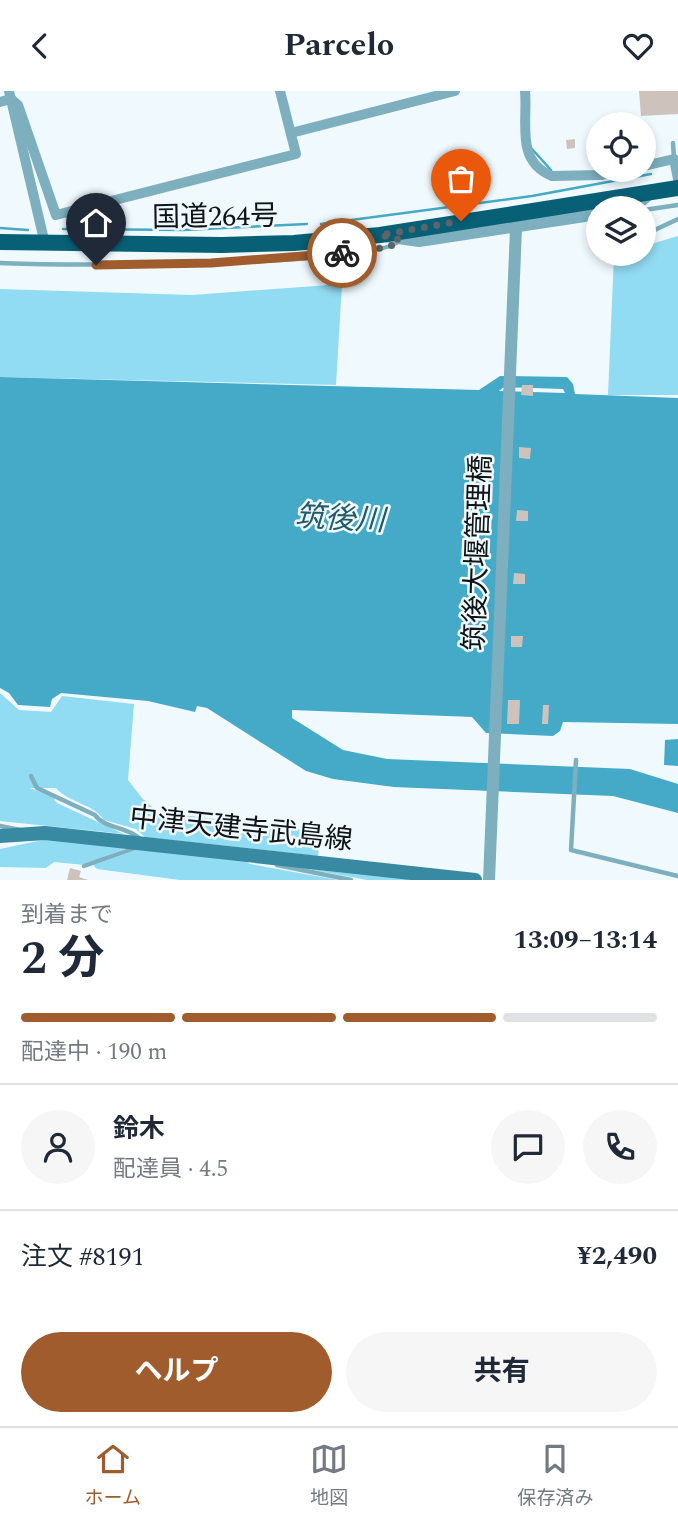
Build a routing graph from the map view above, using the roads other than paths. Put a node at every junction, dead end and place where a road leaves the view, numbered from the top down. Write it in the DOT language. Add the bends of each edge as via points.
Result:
graph roads {
  1 [pos="280,91"];
  2 [pos="456,91"];
  3 [pos="525,91"];
  4 [pos="10,95"];
  5 [pos="0,102"];
  6 [pos="290,133"];
  7 [pos="673,143"];
  8 [pos="674,159"];
  9 [pos="656,163"];
  10 [pos="586,175"];
  11 [pos="678,179"];
  12 [pos="678,188"];
  13 [pos="652,192"];
  14 [pos="646,196"];
  15 [pos="678,205"];
  16 [pos="656,208"];
  17 [pos="586,217"];
  18 [pos="678,219"];
  19 [pos="656,230"];
  20 [pos="516,232"];
  21 [pos="380,235"];
  22 [pos="400,240"];
  23 [pos="0,242"];
  24 [pos="45,244"];
  25 [pos="0,263"];
  26 [pos="576,760"];
  27 [pos="31,776"];
  28 [pos="1,835"];
  29 [pos="143,842"];
  30 [pos="248,853"];
  31 [pos="84,866"];
  32 [pos="489,876"];
  33 [pos="678,877"];
  34 [pos="351,880"];
  35 [pos="475,880"];
  1 -- 6 [label="street"];
  2 -- 6 [label="street"];
  3 -- 10 [label="street" via="524,148 545,173"];
  4 -- 5 [label="street"];
  4 -- 6 [label="street" via="18,105 56,215 296,154"];
  4 -- 24 [label="street"];
  7 -- 8 [label="lane"];
  8 -- 9 [label="street"];
  8 -- 11 [label="street"];
  12 -- 13 [label="highway, 国道264号"];
  13 -- 14 [label="street"];
  13 -- 21 [label="highway, 国道264号"];
  15 -- 16 [label="lane"];
  17 -- 20 [label="street"];
  18 -- 19 [label="lane"];
  20 -- 22 [label="street"];
  20 -- 32 [label="street, 筑後大堰管理橋"];
  21 -- 22 [label="street"];
  21 -- 24 [label="highway, 国道264号" via="222,245"];
  22 -- 25 [label="lane" via="373,250 224,262"];
  23 -- 24 [label="highway, 国道264号"];
  26 -- 33 [label="lane" via="572,850"];
  27 -- 29 [label="lane" via="37,788 95,815 100,822 131,831"];
  28 -- 29 [label="main road, 中津天建寺武島線"];
  29 -- 30 [label="main road, 中津天建寺武島線"];
  29 -- 31 [label="lane"];
  30 -- 34 [label="lane" via="258,862"];
  30 -- 35 [label="main road, 中津天建寺武島線"];
}
